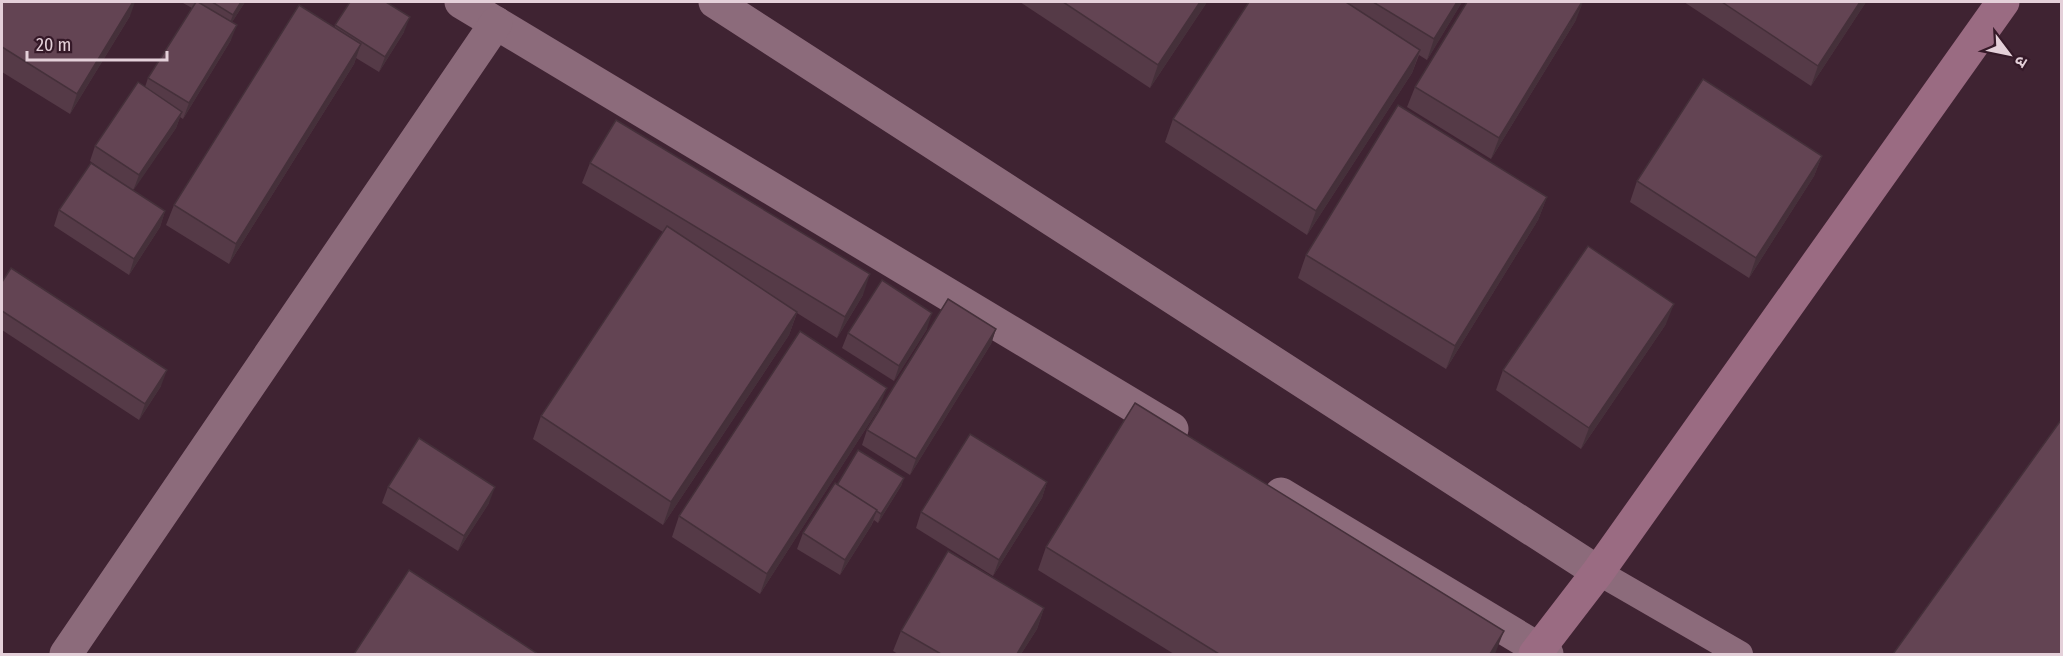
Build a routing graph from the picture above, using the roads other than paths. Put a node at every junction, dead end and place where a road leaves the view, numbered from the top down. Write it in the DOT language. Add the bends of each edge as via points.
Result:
graph roads {
  1 [pos="462,2"];
  2 [pos="716,2"];
  3 [pos="2003,2"];
  4 [pos="496,23"];
  5 [pos="1202,446"];
  6 [pos="1253,477"];
  7 [pos="1598,572"];
  8 [pos="1541,653"];
  9 [pos="66,654"];
  10 [pos="1740,654"];
  1 -- 4 [label="street"];
  2 -- 7 [label="street"];
  3 -- 7 [label="street"];
  4 -- 5 [label="street"];
  4 -- 9 [label="street"];
  6 -- 8 [label="street"];
  7 -- 8 [label="street"];
  7 -- 10 [label="lane"];
}
